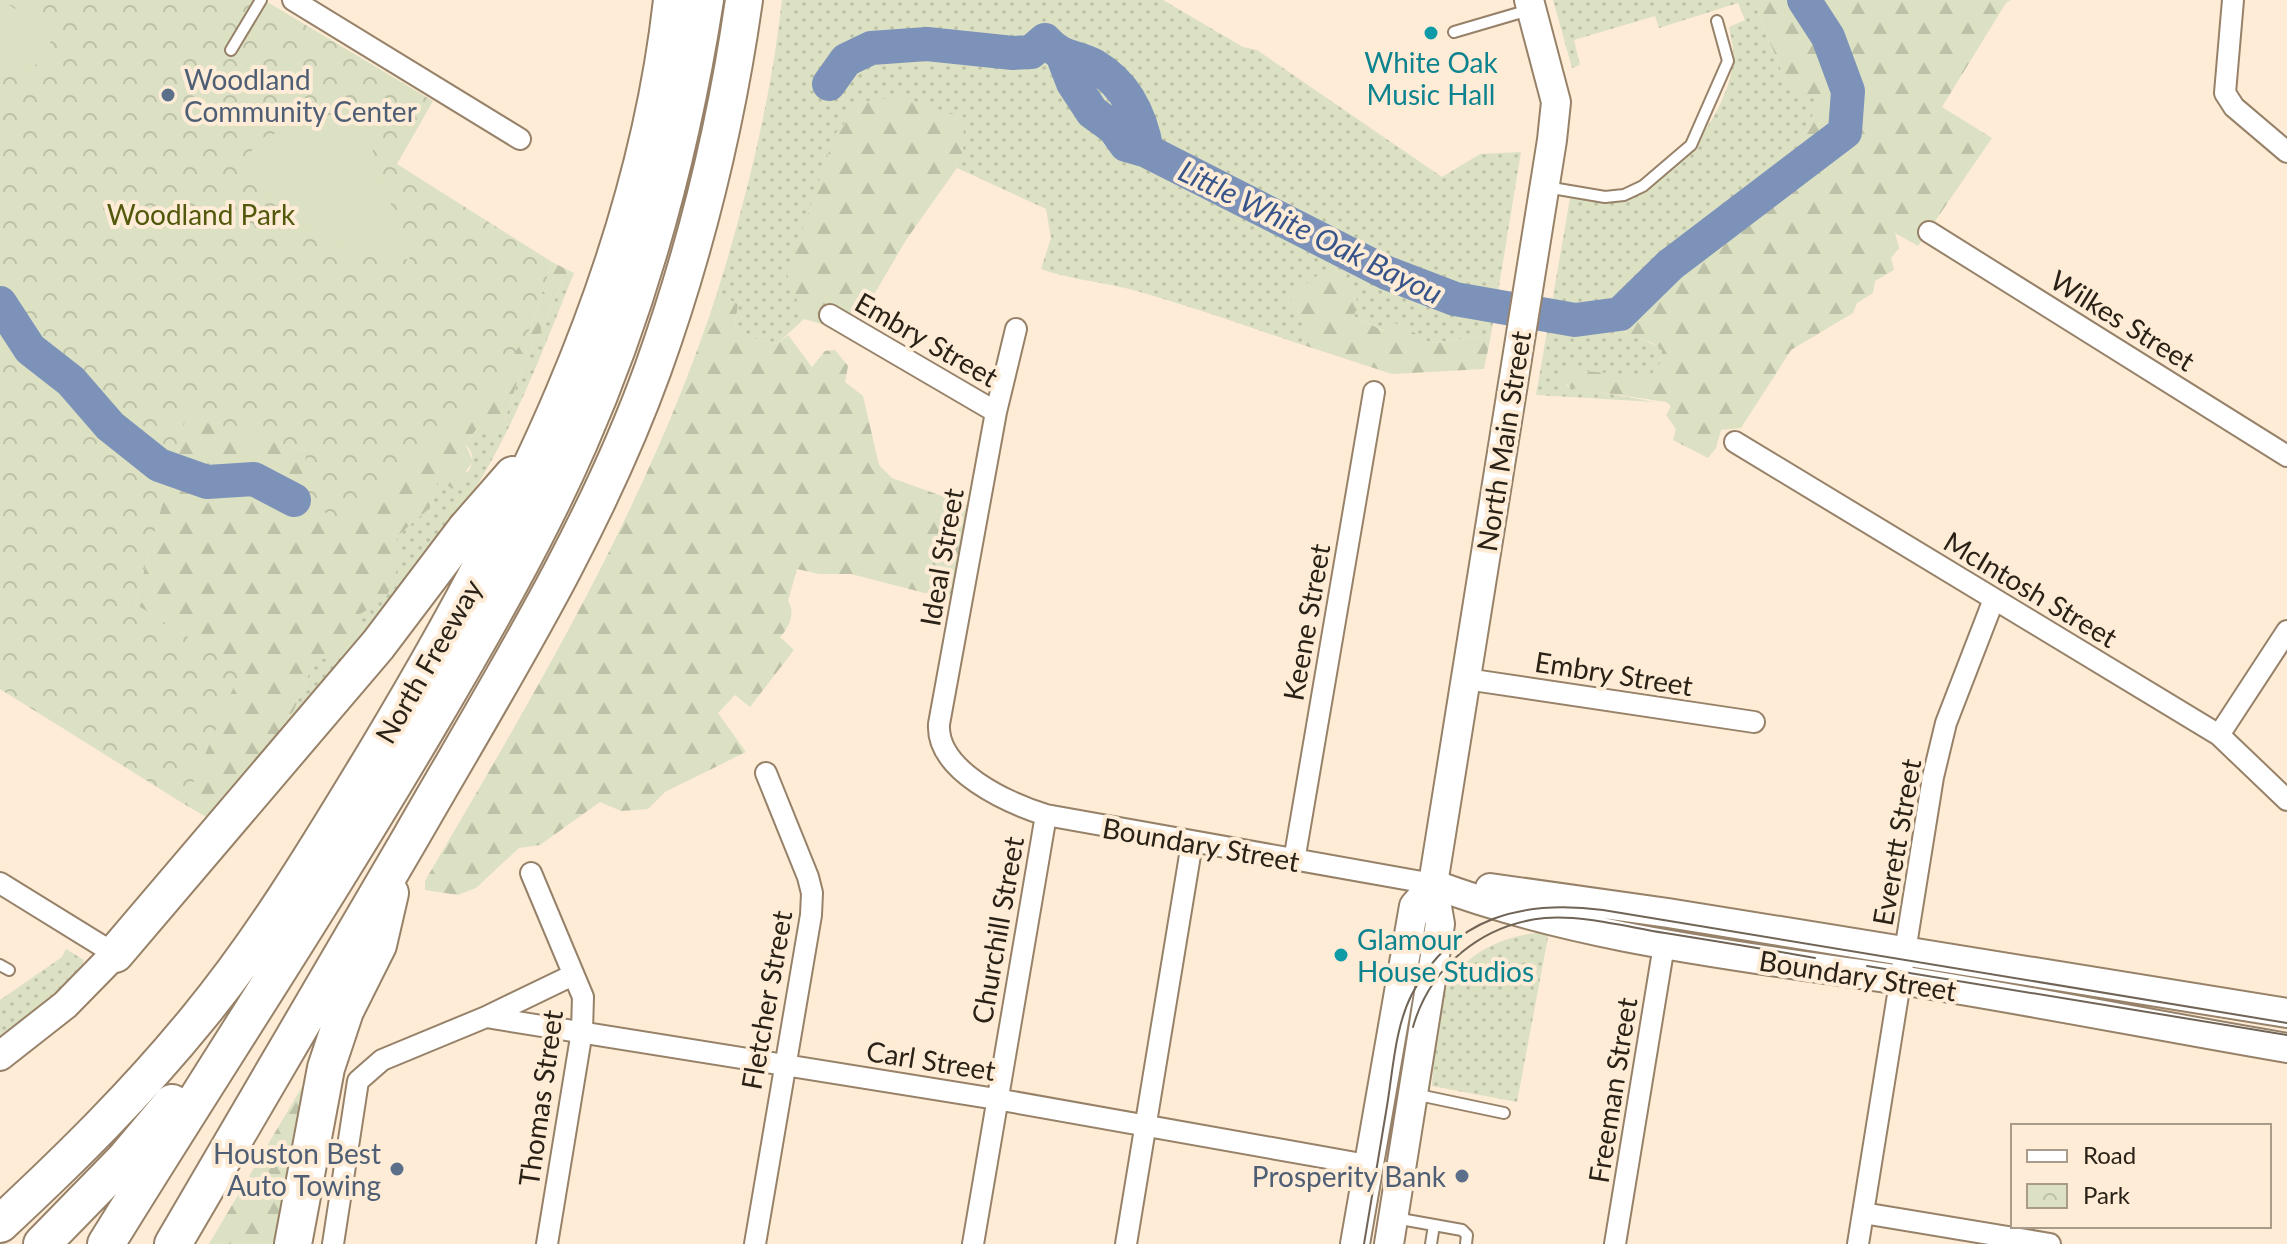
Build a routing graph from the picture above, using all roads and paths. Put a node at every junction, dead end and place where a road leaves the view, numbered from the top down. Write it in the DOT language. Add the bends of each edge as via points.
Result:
graph roads {
  1 [pos="261,0"];
  2 [pos="293,0"];
  3 [pos="672,0"];
  4 [pos="705,0"];
  5 [pos="744,0"];
  6 [pos="2233,0"];
  7 [pos="1531,5"];
  8 [pos="1717,21"];
  9 [pos="1454,32"];
  10 [pos="231,50"];
  11 [pos="520,139"];
  12 [pos="2287,152"];
  13 [pos="1544,186"];
  14 [pos="1929,232"];
  15 [pos="830,315"];
  16 [pos="1016,329"];
  17 [pos="1374,392"];
  18 [pos="996,412"];
  19 [pos="543,440"];
  20 [pos="1735,442"];
  21 [pos="2287,456"];
  22 [pos="1994,599"];
  23 [pos="2287,631"];
  24 [pos="1466,679"];
  25 [pos="1754,722"];
  26 [pos="2219,735"];
  27 [pos="766,773"];
  28 [pos="977,780"];
  29 [pos="2287,800"];
  30 [pos="1046,815"];
  31 [pos="1192,843"];
  32 [pos="398,859"];
  33 [pos="1294,861"];
  34 [pos="531,873"];
  35 [pos="0,883"];
  36 [pos="335,883"];
  37 [pos="1433,884"];
  38 [pos="1664,945"];
  39 [pos="1906,951"];
  40 [pos="115,954"];
  41 [pos="573,975"];
  42 [pos="1901,981"];
  43 [pos="2287,1013"];
  44 [pos="486,1017"];
  45 [pos="582,1031"];
  46 [pos="2287,1048"];
  47 [pos="0,1056"];
  48 [pos="783,1065"];
  49 [pos="1412,1094"];
  50 [pos="996,1099"];
  51 [pos="1504,1113"];
  52 [pos="1146,1128"];
  53 [pos="1367,1165"];
  54 [pos="136,1195"];
  55 [pos="1863,1213"];
  56 [pos="0,1224"];
  57 [pos="1434,1225"];
  58 [pos="1391,1231"];
  59 [pos="42,1244"];
  60 [pos="90,1244"];
  61 [pos="106,1244"];
  62 [pos="173,1244"];
  63 [pos="293,1244"];
  64 [pos="333,1244"];
  65 [pos="547,1244"];
  66 [pos="755,1244"];
  67 [pos="973,1244"];
  68 [pos="1126,1244"];
  69 [pos="1355,1244"];
  70 [pos="1431,1244"];
  71 [pos="1466,1244"];
  72 [pos="1615,1244"];
  73 [pos="1858,1244"];
  74 [pos="2050,1244"];
  1 -- 10 [label="lane"];
  2 -- 11 [label="street"];
  3 -- 19 [label="highway, North Freeway" via="664,74 618,247"];
  4 -- 36 [label="highway, North Freeway" via="674,161 649,253 578,445 501,598"];
  5 -- 32 [label="highway" via="733,78 701,220 652,372 558,578"];
  6 -- 12 [label="street" via="2225,93"];
  7 -- 9 [label="lane"];
  7 -- 13 [label="main road, North Main Street" via="1556,102"];
  8 -- 13 [label="lane" via="1728,61 1691,145 1643,186 1624,195 1605,197"];
  13 -- 24 [label="main road, North Main Street"];
  14 -- 21 [label="street, Wilkes Street"];
  15 -- 18 [label="street, Embry Street"];
  16 -- 18 [label="street, Ideal Street"];
  17 -- 33 [label="street, Keene Street"];
  18 -- 28 [label="street, Ideal Street" via="939,731 950,760"];
  19 -- 40 [label="highway" via="465,530 378,645"];
  19 -- 56 [label="highway, North Freeway" via="428,666 238,966 126,1101"];
  20 -- 22 [label="street, McIntosh Street"];
  22 -- 26 [label="street, McIntosh Street"];
  22 -- 39 [label="street, Everett Street" via="1946,723"];
  23 -- 26 [label="street"];
  24 -- 25 [label="street, Embry Street"];
  24 -- 37 [label="main road, North Main Street"];
  26 -- 29 [label="street, McIntosh Street"];
  27 -- 48 [label="street, Fletcher Street" via="812,893"];
  28 -- 30 [label="street, Boundary Street" via="1014,805"];
  30 -- 31 [label="street, Boundary Street"];
  30 -- 50 [label="street, Churchill Street"];
  31 -- 33 [label="street, Boundary Street"];
  31 -- 52 [label="street"];
  32 -- 62 [label="highway"];
  32 -- 63 [label="highway" via="378,945 345,1011 326,1068"];
  33 -- 37 [label="street, Boundary Street"];
  34 -- 41 [label="street, Thomas Street"];
  35 -- 40 [label="street"];
  36 -- 54 [label="highway"];
  36 -- 59 [label="highway" via="195,1076 124,1160"];
  37 -- 38 [label="main road, Boundary Street" via="1482,903"];
  37 -- 39 [label="main road, Boundary Street" via="1487,887"];
  37 -- 49 [label="main road, North Main Street" via="1440,924"];
  37 -- 53 [label="main road, North Main Street" via="1414,906"];
  38 -- 42 [label="main road, Boundary Street"];
  38 -- 72 [label="street, Freeman Street"];
  39 -- 42 [label="street, Everett Street"];
  39 -- 43 [label="main road, Boundary Street"];
  40 -- 47 [label="main road" via="65,1005"];
  41 -- 44 [label="street"];
  41 -- 45 [label="street, Thomas Street" via="583,997"];
  42 -- 46 [label="main road, Boundary Street"];
  42 -- 55 [label="street, Everett Street"];
  44 -- 45 [label="street, Carl Street"];
  44 -- 64 [label="street" via="382,1060 358,1081"];
  45 -- 48 [label="street, Carl Street"];
  45 -- 65 [label="street, Thomas Street"];
  48 -- 50 [label="street, Carl Street"];
  48 -- 66 [label="street, Fletcher Street"];
  49 -- 51 [label="lane"];
  49 -- 58 [label="main road, North Main Street"];
  50 -- 52 [label="street, Carl Street"];
  50 -- 67 [label="street, Churchill Street"];
  52 -- 53 [label="street, Carl Street"];
  52 -- 68 [label="street"];
  53 -- 69 [label="main road, North Main Street"];
  54 -- 60 [label="highway"];
  54 -- 61 [label="highway"];
  55 -- 73 [label="street, Everett Street"];
  55 -- 74 [label="street"];
  57 -- 58 [label="lane"];
  57 -- 70 [label="lane"];
  57 -- 71 [label="lane" via="1462,1230"];
}
